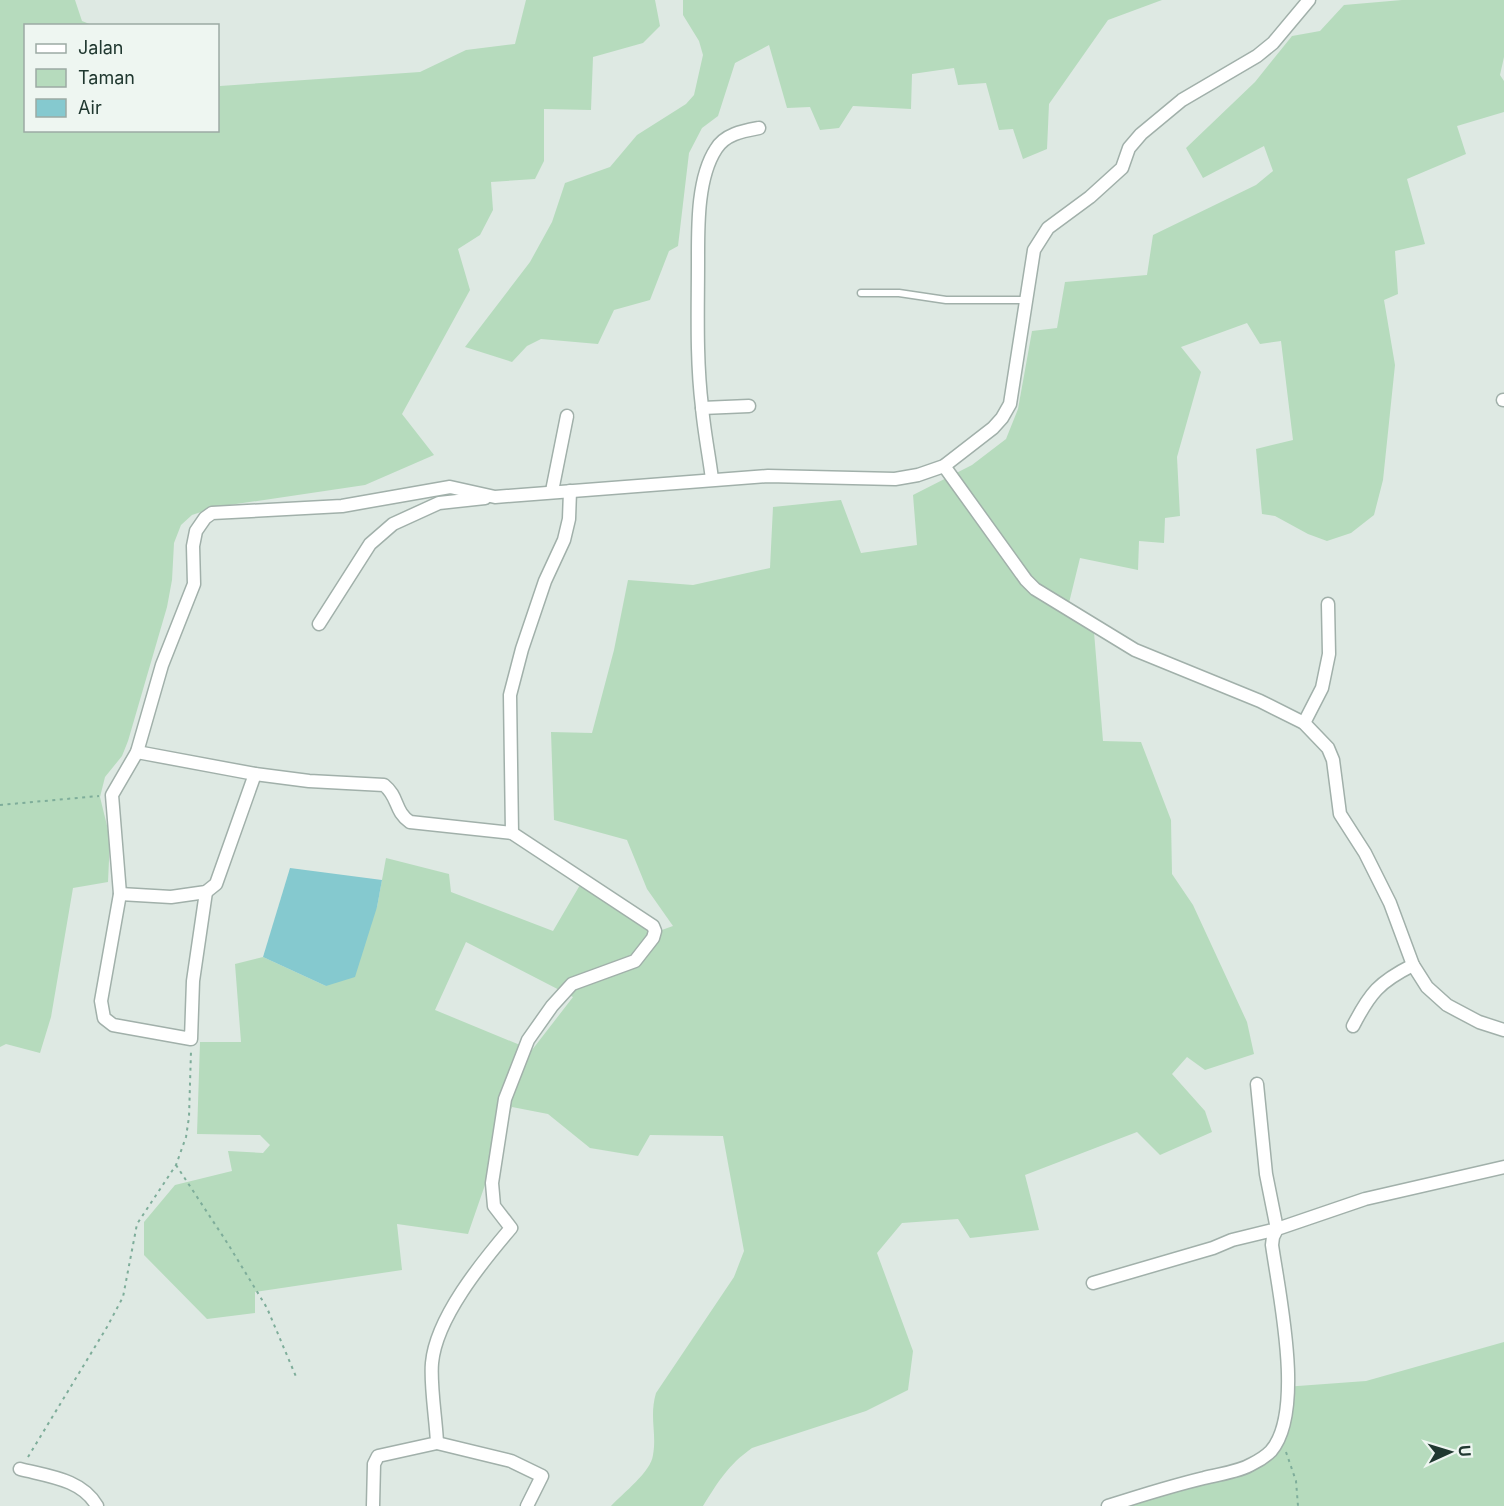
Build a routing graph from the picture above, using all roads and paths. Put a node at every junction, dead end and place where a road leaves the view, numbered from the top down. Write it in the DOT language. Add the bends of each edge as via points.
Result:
graph roads {
  1 [pos="1309,0"];
  2 [pos="759,128"];
  3 [pos="861,293"];
  4 [pos="1028,300"];
  5 [pos="749,406"];
  6 [pos="702,408"];
  7 [pos="567,416"];
  8 [pos="944,466"];
  9 [pos="712,479"];
  10 [pos="552,491"];
  11 [pos="570,491"];
  12 [pos="495,497"];
  13 [pos="1328,603"];
  14 [pos="319,624"];
  15 [pos="1304,723"];
  16 [pos="137,752"];
  17 [pos="255,774"];
  18 [pos="112,795"];
  19 [pos="0,805"];
  20 [pos="512,833"];
  21 [pos="207,892"];
  22 [pos="120,894"];
  23 [pos="1413,965"];
  24 [pos="1353,1026"];
  25 [pos="1504,1029"];
  26 [pos="191,1039"];
  27 [pos="1257,1084"];
  28 [pos="176,1165"];
  29 [pos="1504,1167"];
  30 [pos="1277,1229"];
  31 [pos="1093,1283"];
  32 [pos="297,1379"];
  33 [pos="1280,1435"];
  34 [pos="437,1443"];
  35 [pos="20,1469"];
  36 [pos="97,1506"];
  37 [pos="373,1506"];
  38 [pos="527,1506"];
  39 [pos="1108,1506"];
  40 [pos="1298,1506"];
  1 -- 4 [label="street" via="1257,56 1182,100 1141,134 1129,148 1122,168 1048,228 1034,250"];
  2 -- 6 [label="street" via="741,131 716,147 703,183 698,227"];
  3 -- 4 [label="lane" via="899,293 946,300"];
  4 -- 8 [label="street" via="1010,404 993,428"];
  5 -- 6 [label="street"];
  6 -- 9 [label="street"];
  7 -- 10 [label="street"];
  8 -- 9 [label="street" via="895,479"];
  8 -- 15 [label="street" via="1035,590 1135,650"];
  9 -- 11 [label="street"];
  10 -- 11 [label="street"];
  10 -- 12 [label="street"];
  11 -- 20 [label="street" via="564,540 545,581 510,695"];
  12 -- 14 [label="street" via="439,503 393,524 370,544"];
  12 -- 16 [label="street" via="450,487 342,506 212,513 196,531 194,584 162,665"];
  13 -- 15 [label="street" via="1329,654 1322,688"];
  15 -- 23 [label="street" via="1328,748 1340,814 1390,903"];
  16 -- 17 [label="street"];
  16 -- 18 [label="street"];
  17 -- 20 [label="street" via="309,782 384,785 392,791 401,816 410,822"];
  17 -- 21 [label="street" via="216,884"];
  18 -- 19 [label="path"];
  18 -- 22 [label="street"];
  20 -- 34 [label="street" via="655,931 635,961 572,984 528,1040 505,1099 492,1183 495,1206 511,1228 482,1261 438,1338 432,1364"];
  21 -- 22 [label="street" via="171,897"];
  21 -- 26 [label="street" via="193,981"];
  22 -- 26 [label="street" via="101,1001 104,1018 112,1025"];
  23 -- 24 [label="street" via="1366,999"];
  23 -- 25 [label="street" via="1427,987 1447,1005 1479,1022"];
  26 -- 28 [label="path" via="189,1117"];
  27 -- 30 [label="street" via="1266,1174"];
  28 -- 32 [label="path" via="267,1308"];
  28 -- 35 [label="path" via="137,1224 123,1297"];
  29 -- 30 [label="street" via="1365,1198"];
  30 -- 31 [label="street"];
  30 -- 33 [label="street" via="1272,1245 1286,1340 1288,1387"];
  33 -- 39 [label="street" via="1270,1451 1250,1465"];
  33 -- 40 [label="path" via="1296,1481"];
  34 -- 37 [label="street" via="378,1456 374,1464"];
  34 -- 38 [label="street" via="511,1461 543,1476"];
  35 -- 36 [label="street" via="66,1480"];
}
